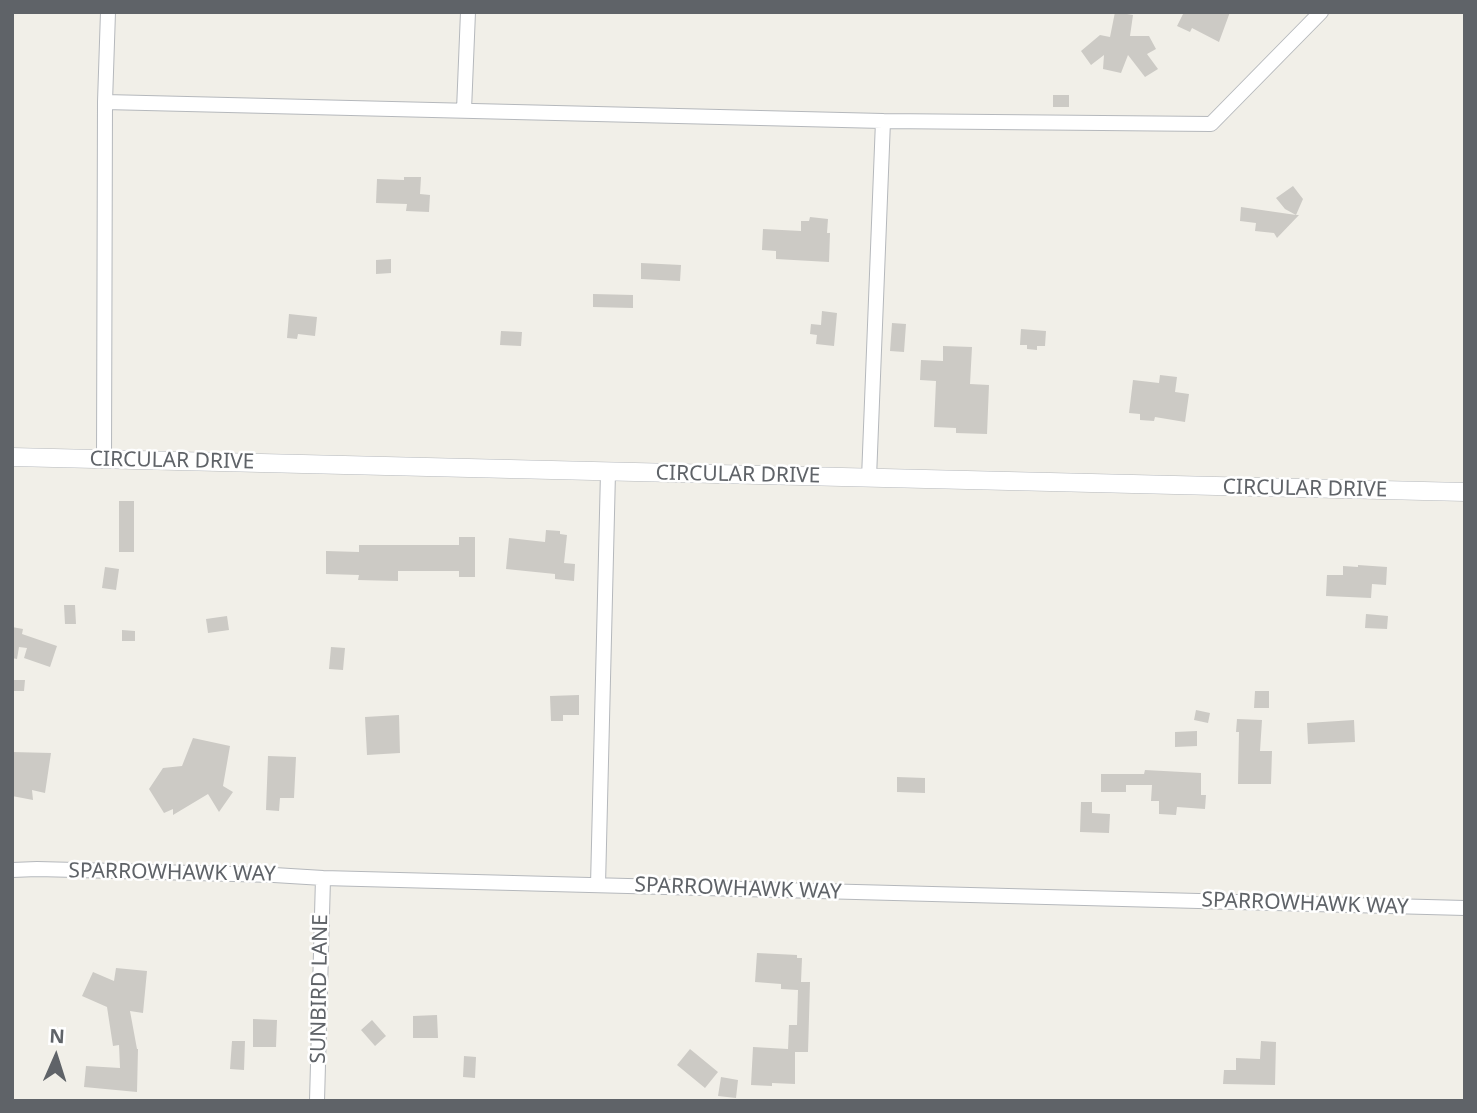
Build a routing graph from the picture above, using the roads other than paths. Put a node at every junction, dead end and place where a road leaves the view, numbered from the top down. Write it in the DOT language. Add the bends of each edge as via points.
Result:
graph roads {
  1 [pos="108,12"];
  2 [pos="468,12"];
  3 [pos="1321,12"];
  4 [pos="105,102"];
  5 [pos="464,110"];
  6 [pos="883,121"];
  7 [pos="12,457"];
  8 [pos="104,459"];
  9 [pos="608,472"];
  10 [pos="869,478"];
  11 [pos="1465,492"];
  12 [pos="12,870"];
  13 [pos="323,878"];
  14 [pos="598,885"];
  15 [pos="1465,908"];
  16 [pos="317,1101"];
  1 -- 4 [label="street"];
  2 -- 5 [label="street"];
  3 -- 6 [label="street" via="1211,124"];
  4 -- 5 [label="street"];
  4 -- 8 [label="street"];
  5 -- 6 [label="street"];
  6 -- 10 [label="street"];
  7 -- 8 [label="street, CIRCULAR DRIVE"];
  8 -- 9 [label="street, CIRCULAR DRIVE"];
  9 -- 10 [label="street, CIRCULAR DRIVE"];
  9 -- 14 [label="street"];
  10 -- 11 [label="street, CIRCULAR DRIVE"];
  12 -- 13 [label="street, SPARROWHAWK WAY"];
  13 -- 14 [label="street, SPARROWHAWK WAY"];
  13 -- 16 [label="street, SUNBIRD LANE"];
  14 -- 15 [label="street, SPARROWHAWK WAY"];
}
